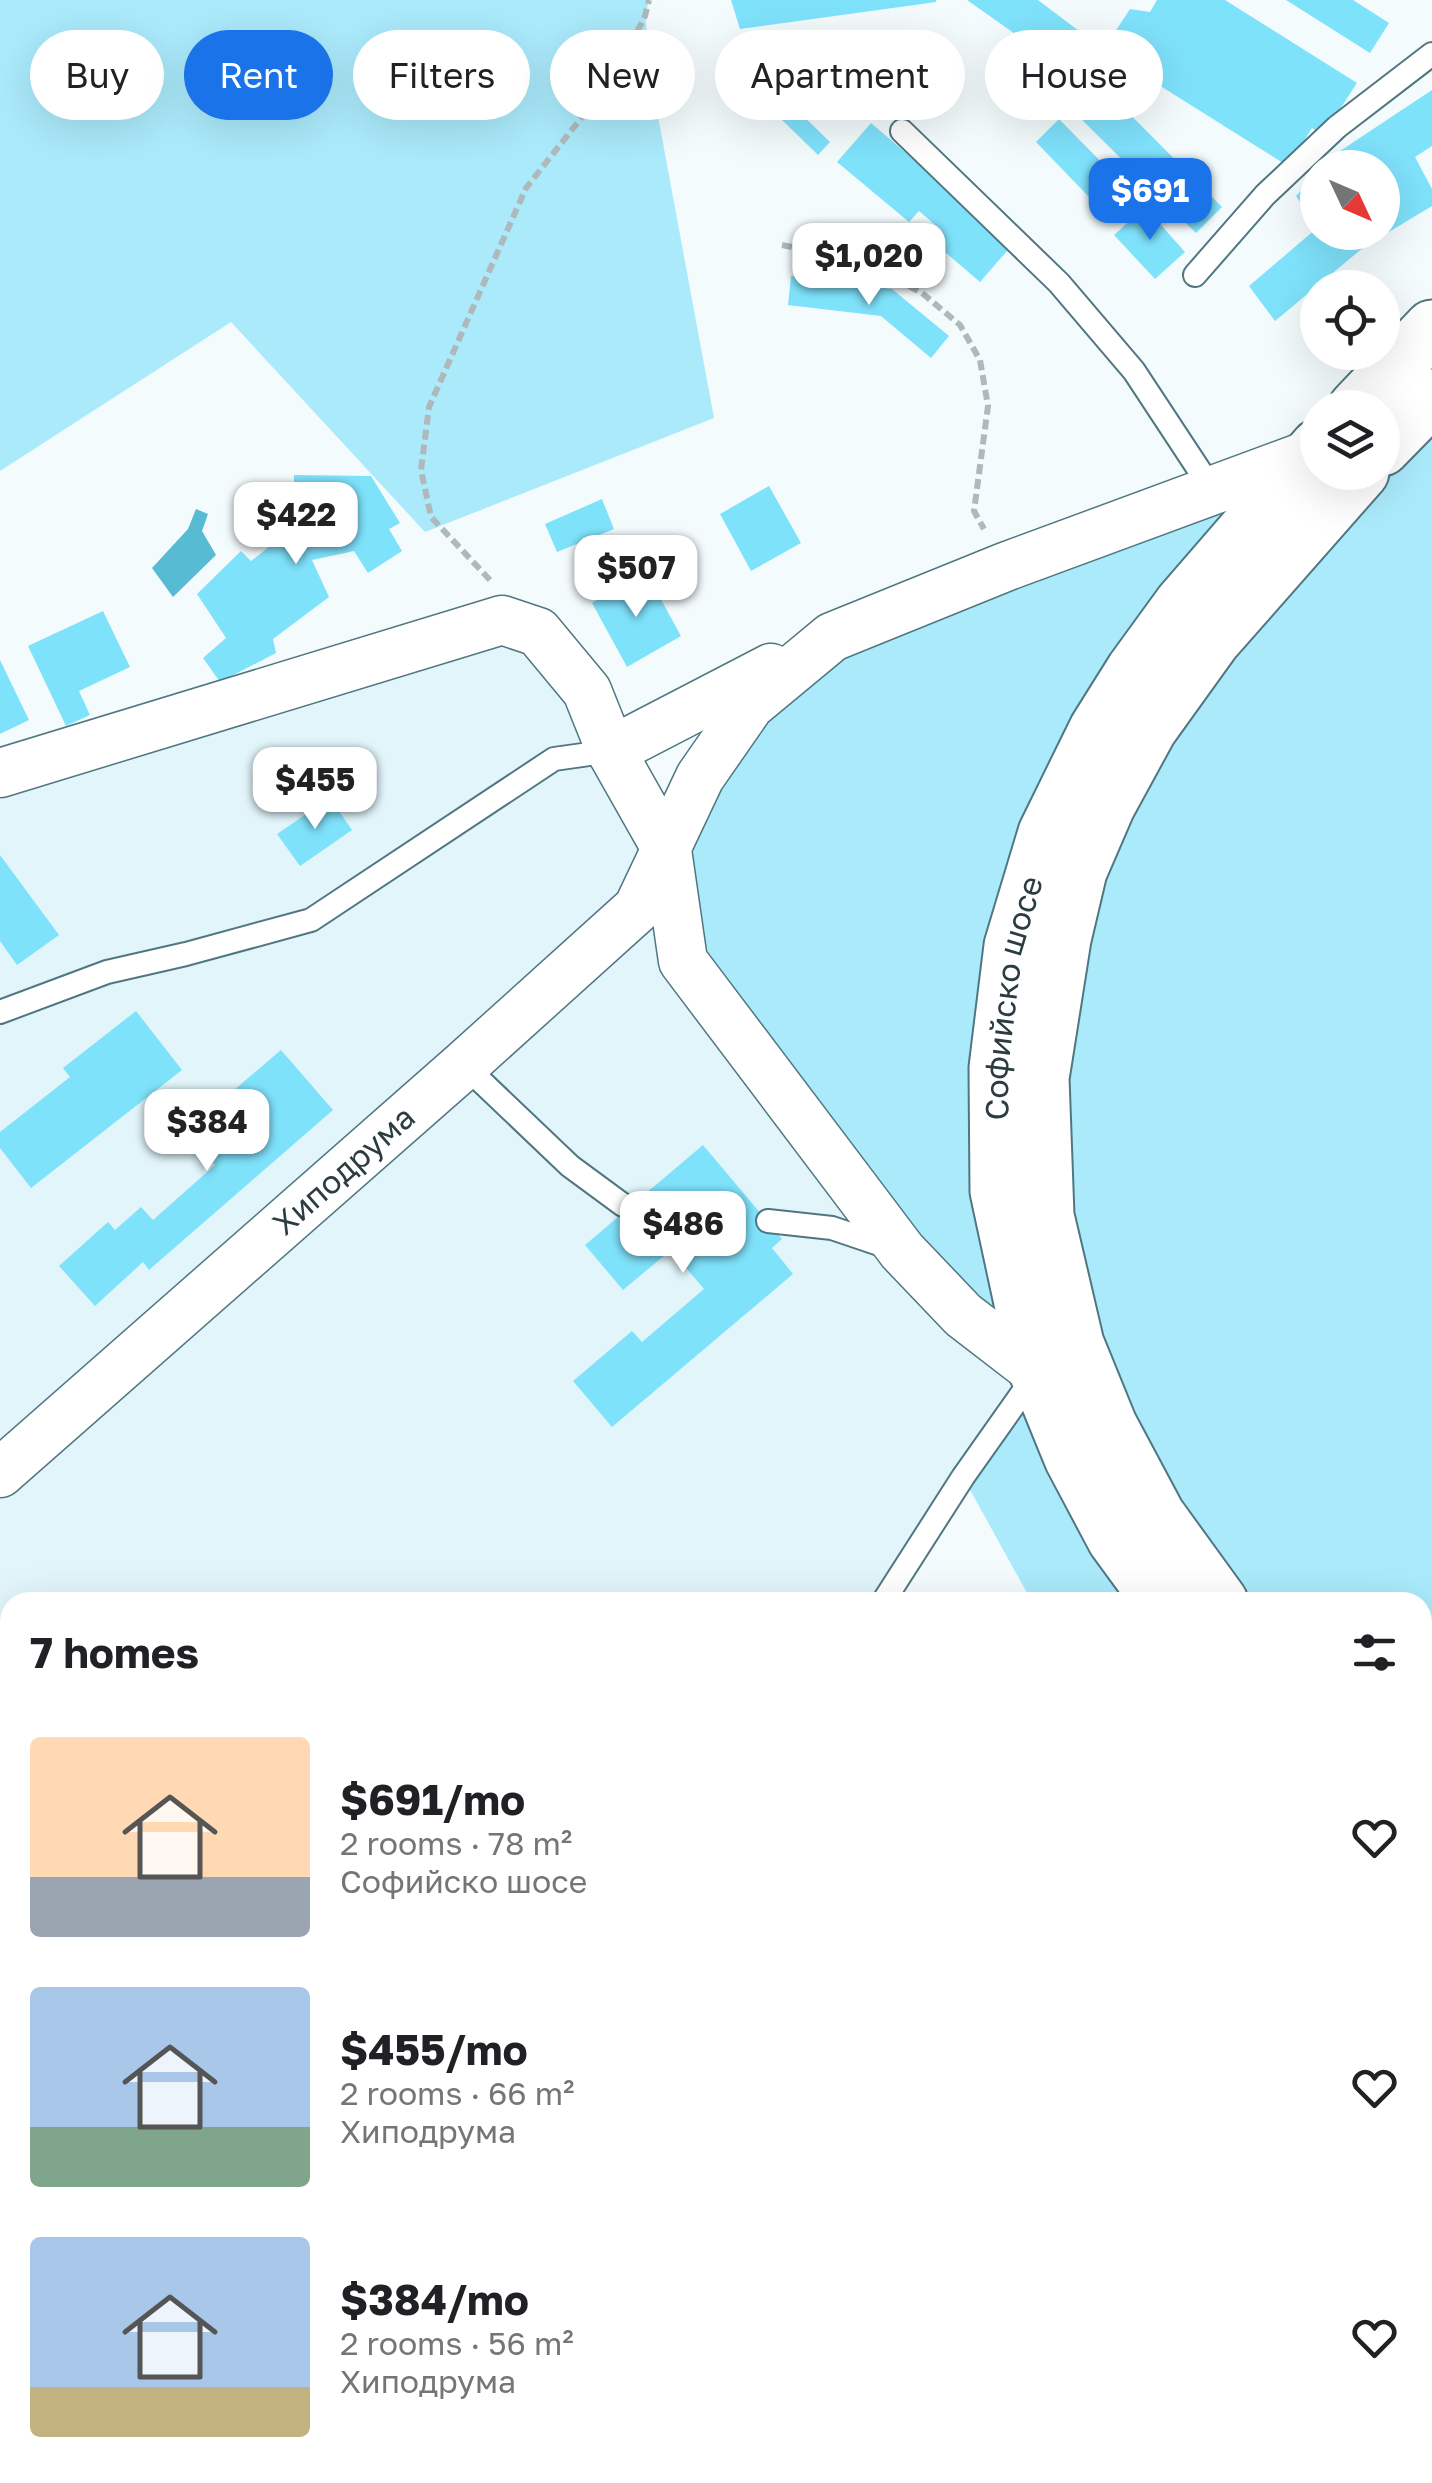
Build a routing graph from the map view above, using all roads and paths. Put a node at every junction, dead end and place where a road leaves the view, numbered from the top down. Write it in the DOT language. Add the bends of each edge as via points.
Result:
graph roads {
  1 [pos="649,0"];
  2 [pos="1432,54"];
  3 [pos="902,131"];
  4 [pos="782,245"];
  5 [pos="1196,276"];
  6 [pos="1432,328"];
  7 [pos="1373,390"];
  8 [pos="1432,397"];
  9 [pos="1400,430"];
  10 [pos="1300,467"];
  11 [pos="1300,488"];
  12 [pos="1309,490"];
  13 [pos="1214,491"];
  14 [pos="1005,566"];
  15 [pos="538,632"];
  16 [pos="832,637"];
  17 [pos="611,751"];
  18 [pos="0,773"];
  19 [pos="667,850"];
  20 [pos="588,955"];
  21 [pos="683,961"];
  22 [pos="0,1012"];
  23 [pos="464,1064"];
  24 [pos="623,1205"];
  25 [pos="768,1221"];
  26 [pos="902,1251"];
  27 [pos="1037,1372"];
  28 [pos="0,1473"];
  29 [pos="889,1592"];
  30 [pos="1154,1592"];
  31 [pos="1213,1592"];
  1 -- 15 [label="path" via="616,74 526,188 429,407 421,470 431,518"];
  2 -- 5 [label="lane" via="1337,127"];
  3 -- 13 [label="lane" via="1059,283 1134,371"];
  4 -- 14 [label="path" via="863,261 922,293 960,325 980,360 988,406 974,511"];
  6 -- 7 [label="main road"];
  8 -- 9 [label="main road"];
  10 -- 13 [label="street"];
  11 -- 27 [label="main road, Софийско шосе" via="1182,604 1134,670 1046,833 1012,946 997,1068 998,1191"];
  12 -- 31 [label="main road, Софийско шосе" via="1149,729 1107,806 1079,871 1041,1078 1046,1216 1076,1344 1108,1426 1157,1515"];
  13 -- 14 [label="street"];
  14 -- 16 [label="street"];
  15 -- 17 [label="street" via="587,691"];
  15 -- 18 [label="street" via="502,620"];
  16 -- 17 [label="street"];
  16 -- 19 [label="street, Хиподрума" via="750,706 700,777"];
  17 -- 19 [label="street"];
  17 -- 22 [label="lane" via="554,759 311,920 107,972"];
  19 -- 20 [label="street, Хиподрума" via="638,908"];
  19 -- 21 [label="street"];
  20 -- 21 [label="street" via="644,945"];
  20 -- 23 [label="street, Хиподрума"];
  21 -- 26 [label="street"];
  23 -- 24 [label="lane" via="570,1166"];
  23 -- 28 [label="street, Хиподрума"];
  25 -- 26 [label="lane" via="832,1228"];
  26 -- 27 [label="street" via="964,1314"];
  27 -- 29 [label="lane"];
  27 -- 30 [label="main road, Софийско шосе" via="1072,1458"];
}
